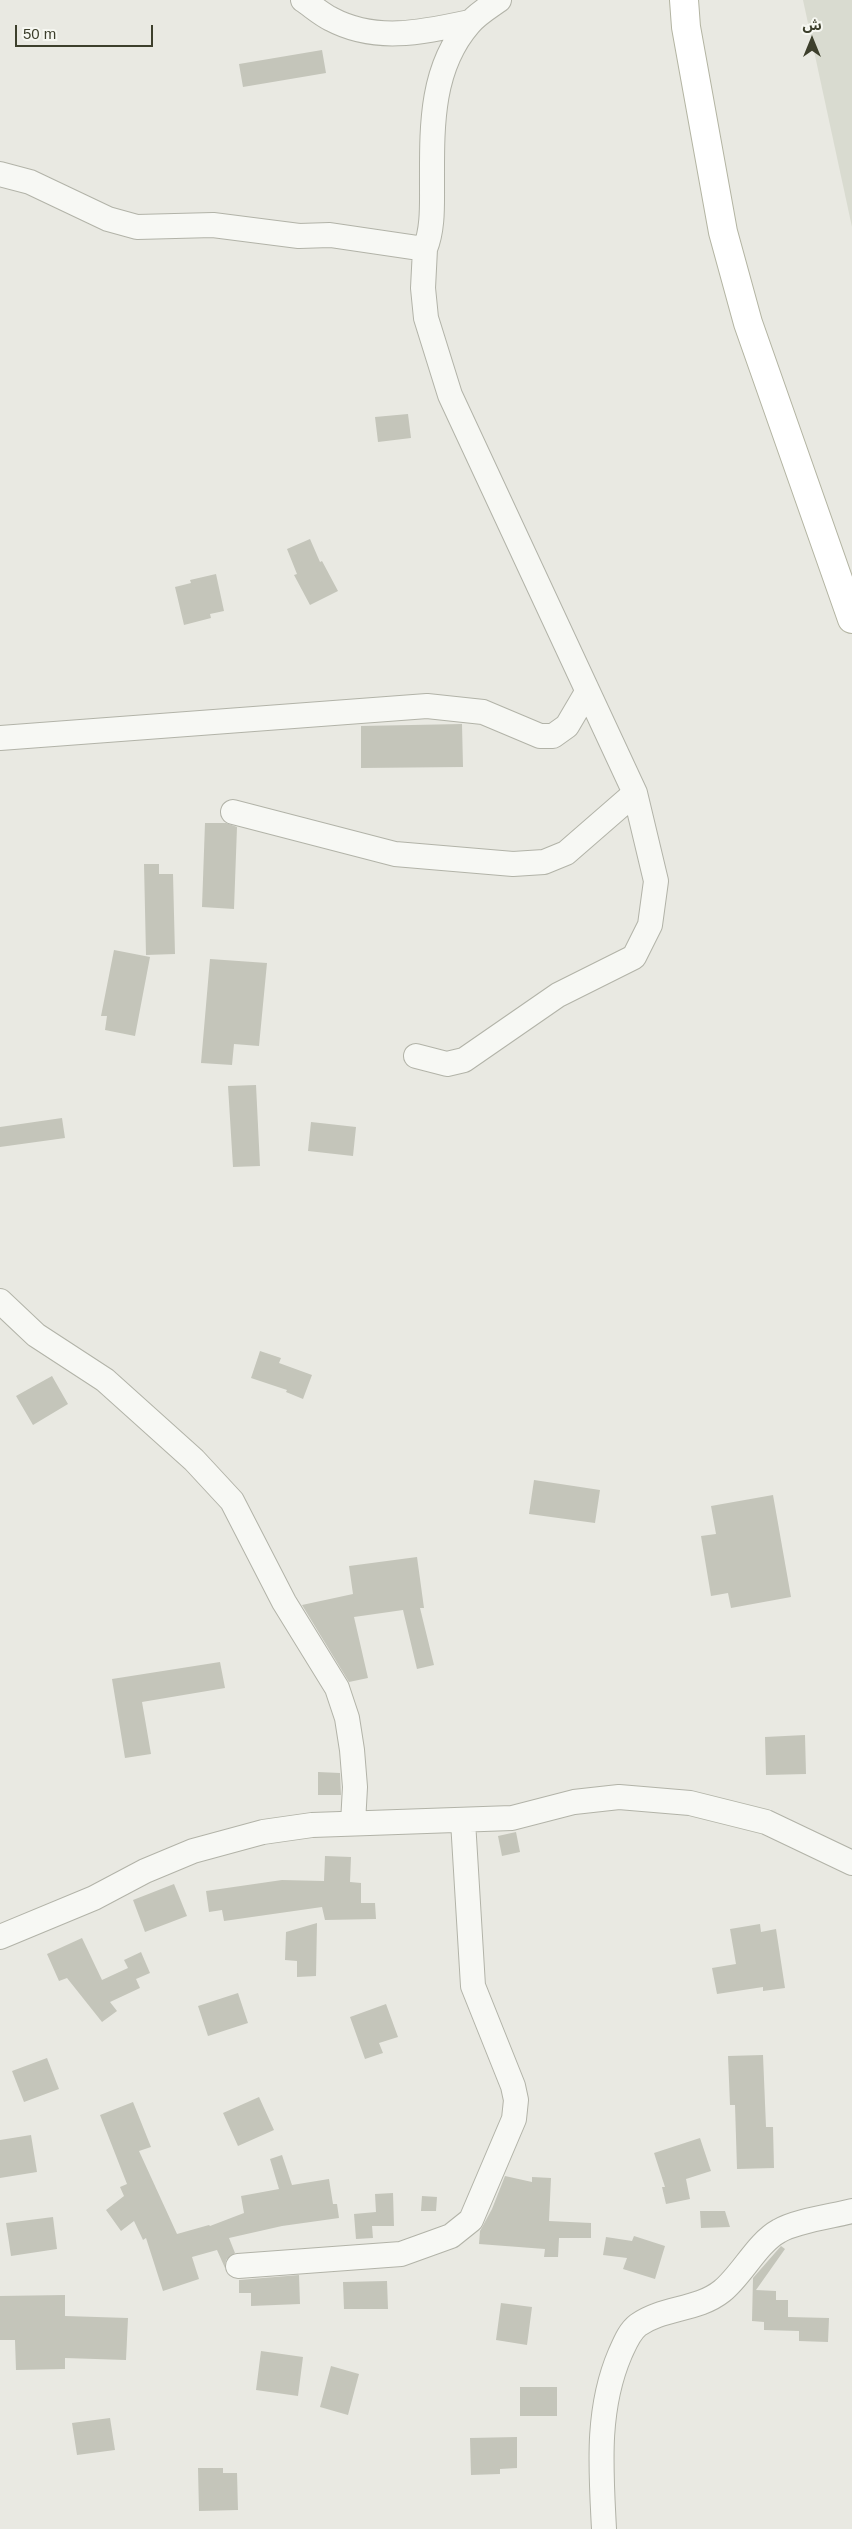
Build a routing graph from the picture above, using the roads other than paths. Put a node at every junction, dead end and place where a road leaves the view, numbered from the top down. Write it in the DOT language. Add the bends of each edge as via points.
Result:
graph roads {
  1 [pos="303,0"];
  2 [pos="499,0"];
  3 [pos="684,0"];
  4 [pos="470,22"];
  5 [pos="0,174"];
  6 [pos="425,249"];
  7 [pos="852,619"];
  8 [pos="587,692"];
  9 [pos="0,738"];
  10 [pos="635,793"];
  11 [pos="233,812"];
  12 [pos="416,1056"];
  13 [pos="0,1301"];
  14 [pos="463,1821"];
  15 [pos="353,1824"];
  16 [pos="852,1863"];
  17 [pos="0,1937"];
  18 [pos="852,2211"];
  19 [pos="238,2266"];
  20 [pos="604,2529"];
  1 -- 4 [label="street" via="331,19 365,32 413,34"];
  2 -- 4 [label="street"];
  3 -- 7 [label="main road" via="686,27 723,232 748,323"];
  4 -- 6 [label="street" via="454,43 435,97 431,134 431,215"];
  5 -- 6 [label="street" via="30,182 108,219 137,226 213,225 299,236 330,235"];
  6 -- 8 [label="street" via="423,288 426,318 450,395"];
  8 -- 9 [label="street" via="567,726 553,736 540,736 483,712 427,706"];
  8 -- 10 [label="street"];
  10 -- 11 [label="street" via="566,853 544,862 513,864 395,854"];
  10 -- 12 [label="street" via="656,881 650,925 634,957 558,995 464,1060 447,1064"];
  13 -- 15 [label="street" via="36,1335 105,1380 194,1460 232,1501 284,1602 337,1688 348,1718 354,1787"];
  14 -- 15 [label="street"];
  14 -- 16 [label="street" via="512,1818 574,1802 620,1797 690,1803 766,1822"];
  14 -- 19 [label="street" via="473,1986 516,2100 514,2120 471,2220 451,2236 401,2254"];
  15 -- 17 [label="street" via="312,1825 263,1832 193,1851 145,1871 94,1898"];
  18 -- 20 [label="street" via="780,2230 723,2290 698,2305 653,2316 629,2335 613,2372 603,2421 600,2458"];
}
